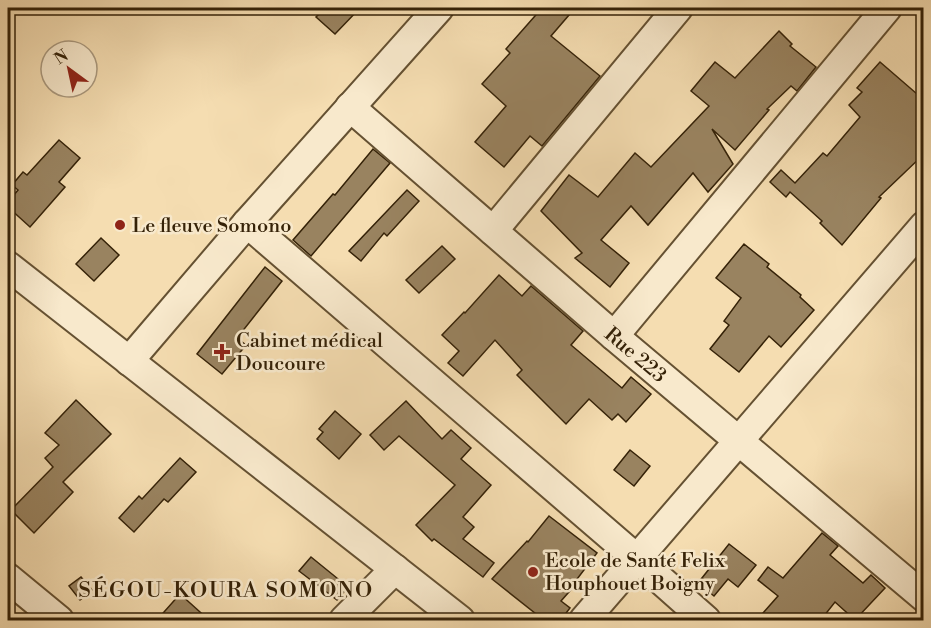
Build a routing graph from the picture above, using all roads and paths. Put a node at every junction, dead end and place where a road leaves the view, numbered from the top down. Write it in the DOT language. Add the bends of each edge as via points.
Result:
graph roads {
  1 [pos="439,8"];
  2 [pos="678,8"];
  3 [pos="887,8"];
  4 [pos="350,107"];
  5 [pos="247,223"];
  6 [pos="924,226"];
  7 [pos="493,231"];
  8 [pos="8,266"];
  9 [pos="614,336"];
  10 [pos="129,361"];
  11 [pos="739,440"];
  12 [pos="636,558"];
  13 [pos="394,569"];
  14 [pos="8,578"];
  15 [pos="924,597"];
  16 [pos="59,621"];
  17 [pos="344,621"];
  18 [pos="460,621"];
  19 [pos="584,621"];
  20 [pos="706,621"];
  1 -- 4 [label="street"];
  2 -- 7 [label="street"];
  3 -- 9 [label="street"];
  4 -- 5 [label="street"];
  4 -- 7 [label="street, Rue 223"];
  5 -- 10 [label="street"];
  5 -- 12 [label="street"];
  6 -- 11 [label="street"];
  7 -- 9 [label="street, Rue 223"];
  8 -- 10 [label="street"];
  9 -- 11 [label="street, Rue 223"];
  10 -- 13 [label="street"];
  11 -- 12 [label="street"];
  11 -- 15 [label="street, Rue 223"];
  12 -- 19 [label="street"];
  12 -- 20 [label="street"];
  13 -- 17 [label="street"];
  13 -- 18 [label="street"];
  14 -- 16 [label="street"];
}
